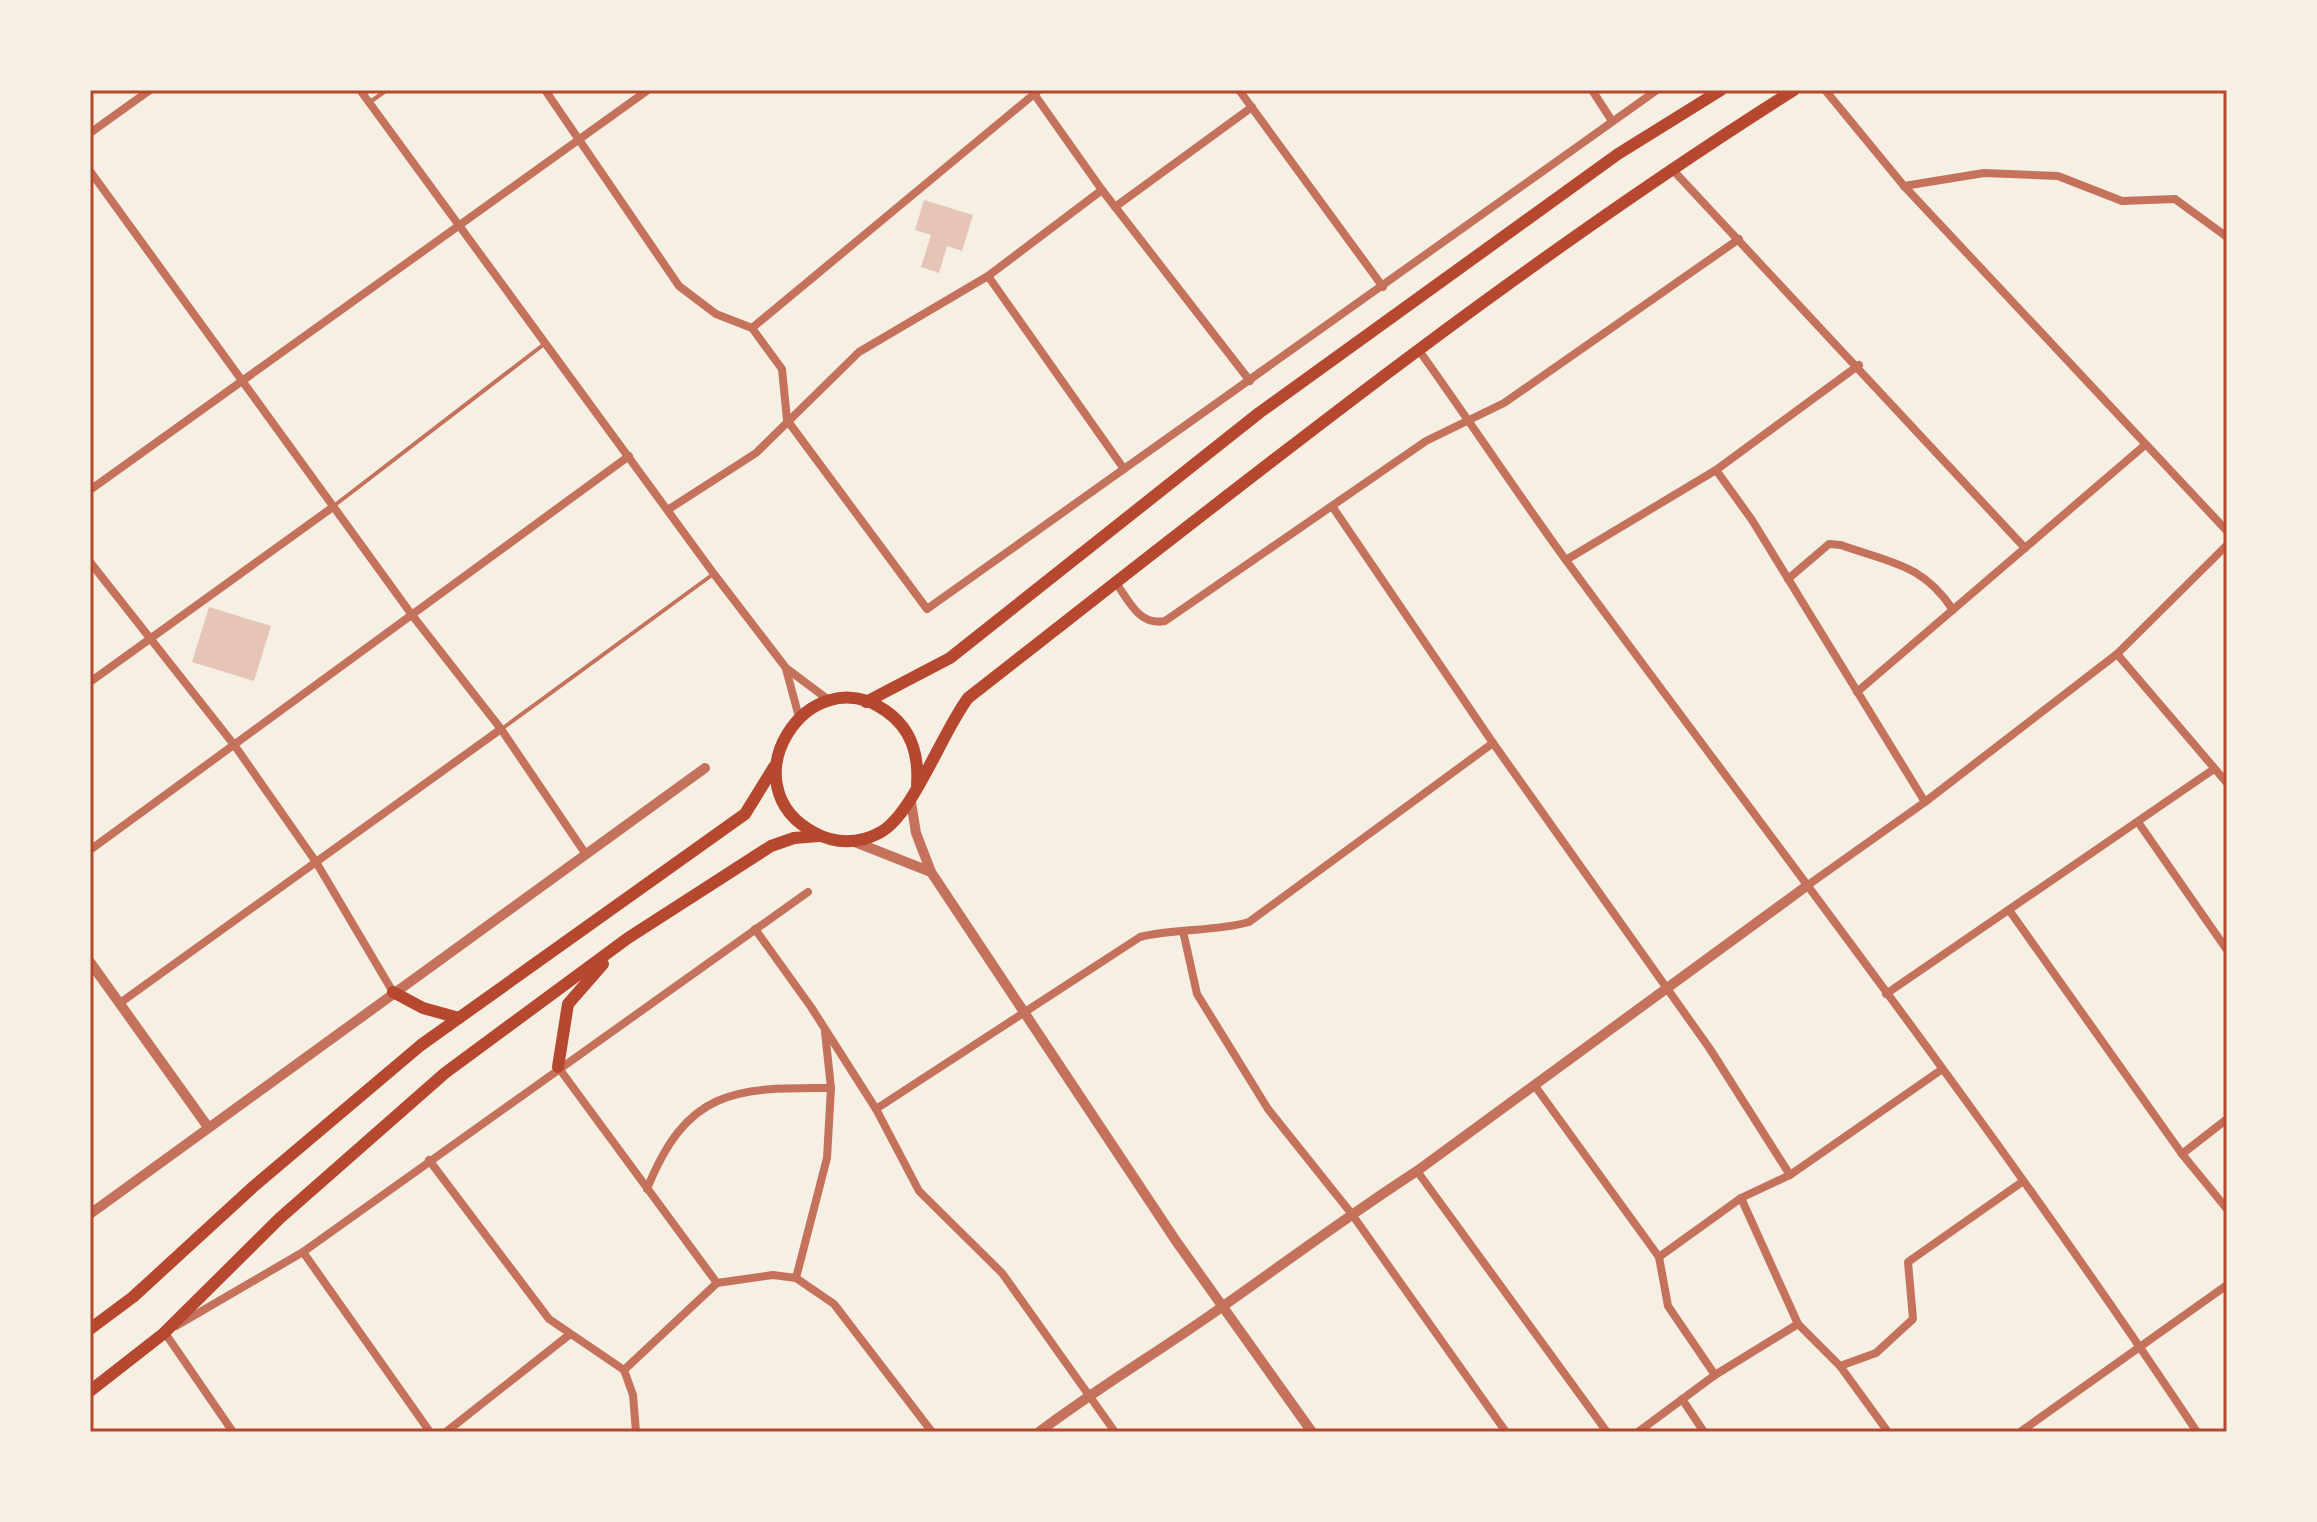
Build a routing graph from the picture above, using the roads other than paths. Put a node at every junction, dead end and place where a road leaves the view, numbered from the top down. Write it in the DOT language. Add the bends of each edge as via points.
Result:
graph roads {
  1 [pos="150,90"];
  2 [pos="360,90"];
  3 [pos="387,90"];
  4 [pos="545,90"];
  5 [pos="648,90"];
  6 [pos="1253,90"];
  7 [pos="1592,90"];
  8 [pos="1657,90"];
  9 [pos="1721,90"];
  10 [pos="1794,90"];
  11 [pos="1825,90"];
  12 [pos="1035,91"];
  13 [pos="1242,93"];
  14 [pos="370,102"];
  15 [pos="1252,107"];
  16 [pos="1612,121"];
  17 [pos="90,133"];
  18 [pos="580,138"];
  19 [pos="1671,168"];
  20 [pos="90,171"];
  21 [pos="1904,186"];
  22 [pos="1102,190"];
  23 [pos="1115,207"];
  24 [pos="459,224"];
  25 [pos="2227,237"];
  26 [pos="1739,239"];
  27 [pos="988,276"];
  28 [pos="1383,287"];
  29 [pos="752,328"];
  30 [pos="544,344"];
  31 [pos="1418,349"];
  32 [pos="1859,365"];
  33 [pos="241,381"];
  34 [pos="1250,381"];
  35 [pos="787,420"];
  36 [pos="1469,420"];
  37 [pos="2145,445"];
  38 [pos="629,456"];
  39 [pos="1124,469"];
  40 [pos="1716,470"];
  41 [pos="90,490"];
  42 [pos="1332,506"];
  43 [pos="333,507"];
  44 [pos="669,509"];
  45 [pos="2227,531"];
  46 [pos="2227,545"];
  47 [pos="2025,548"];
  48 [pos="1566,560"];
  49 [pos="90,562"];
  50 [pos="714,574"];
  51 [pos="1788,579"];
  52 [pos="1116,583"];
  53 [pos="1953,610"];
  54 [pos="412,615"];
  55 [pos="153,638"];
  56 [pos="2117,654"];
  57 [pos="786,668"];
  58 [pos="90,682"];
  59 [pos="1857,692"];
  60 [pos="830,701"];
  61 [pos="866,702"];
  62 [pos="799,717"];
  63 [pos="501,729"];
  64 [pos="1493,743"];
  65 [pos="235,746"];
  66 [pos="776,764"];
  67 [pos="705,768"];
  68 [pos="2214,769"];
  69 [pos="2227,783"];
  70 [pos="917,785"];
  71 [pos="911,802"];
  72 [pos="1925,802"];
  73 [pos="2138,822"];
  74 [pos="819,836"];
  75 [pos="854,841"];
  76 [pos="90,850"];
  77 [pos="585,853"];
  78 [pos="316,862"];
  79 [pos="931,872"];
  80 [pos="1808,885"];
  81 [pos="808,892"];
  82 [pos="2009,910"];
  83 [pos="755,929"];
  84 [pos="1183,931"];
  85 [pos="628,938"];
  86 [pos="2227,950"];
  87 [pos="90,962"];
  88 [pos="1665,989"];
  89 [pos="393,992"];
  90 [pos="1886,994"];
  91 [pos="120,1003"];
  92 [pos="1026,1012"];
  93 [pos="459,1018"];
  94 [pos="824,1027"];
  95 [pos="558,1067"];
  96 [pos="1941,1070"];
  97 [pos="1535,1086"];
  98 [pos="831,1088"];
  99 [pos="876,1109"];
  100 [pos="2227,1119"];
  101 [pos="208,1127"];
  102 [pos="2182,1154"];
  103 [pos="429,1160"];
  104 [pos="1417,1171"];
  105 [pos="1790,1175"];
  106 [pos="2022,1182"];
  107 [pos="647,1189"];
  108 [pos="1741,1198"];
  109 [pos="2227,1209"];
  110 [pos="1351,1213"];
  111 [pos="90,1214"];
  112 [pos="303,1252"];
  113 [pos="1659,1257"];
  114 [pos="796,1278"];
  115 [pos="717,1283"];
  116 [pos="2227,1285"];
  117 [pos="1225,1306"];
  118 [pos="1798,1324"];
  119 [pos="90,1329"];
  120 [pos="163,1334"];
  121 [pos="569,1335"];
  122 [pos="2140,1346"];
  123 [pos="1840,1366"];
  124 [pos="624,1370"];
  125 [pos="1715,1375"];
  126 [pos="90,1391"];
  127 [pos="1087,1396"];
  128 [pos="1682,1399"];
  129 [pos="1307,1430"];
  130 [pos="233,1432"];
  131 [pos="430,1432"];
  132 [pos="446,1432"];
  133 [pos="636,1432"];
  134 [pos="932,1432"];
  135 [pos="1039,1432"];
  136 [pos="1115,1432"];
  137 [pos="1506,1432"];
  138 [pos="1607,1432"];
  139 [pos="1638,1432"];
  140 [pos="1704,1432"];
  141 [pos="1888,1432"];
  142 [pos="2020,1432"];
  143 [pos="2197,1432"];
  1 -- 17 [label="street"];
  2 -- 14 [label="street"];
  3 -- 14 [label="lane"];
  4 -- 18 [label="street"];
  5 -- 18 [label="street"];
  6 -- 13 [label="street"];
  7 -- 16 [label="street"];
  8 -- 16 [label="street"];
  9 -- 61 [label="main road" via="1618,154 1259,413 950,658"];
  10 -- 19 [label="main road"];
  11 -- 21 [label="street"];
  12 -- 22 [label="street"];
  12 -- 29 [label="street"];
  13 -- 15 [label="street"];
  14 -- 24 [label="street"];
  15 -- 23 [label="street"];
  15 -- 28 [label="street"];
  16 -- 28 [label="street"];
  18 -- 24 [label="street"];
  18 -- 29 [label="street" via="679,286 716,314"];
  19 -- 26 [label="street"];
  19 -- 31 [label="main road"];
  20 -- 33 [label="street"];
  21 -- 25 [label="street" via="1984,173 2058,176 2122,201 2175,199"];
  21 -- 37 [label="street"];
  22 -- 23 [label="street"];
  22 -- 27 [label="street"];
  23 -- 34 [label="street"];
  24 -- 30 [label="street"];
  24 -- 33 [label="street"];
  26 -- 32 [label="street"];
  26 -- 36 [label="street" via="1504,403"];
  27 -- 35 [label="street" via="859,352"];
  27 -- 39 [label="street"];
  28 -- 34 [label="street"];
  29 -- 35 [label="street" via="782,369"];
  30 -- 38 [label="street"];
  30 -- 43 [label="lane"];
  31 -- 36 [label="street"];
  31 -- 52 [label="main road"];
  32 -- 40 [label="street"];
  32 -- 47 [label="street"];
  33 -- 41 [label="street"];
  33 -- 43 [label="street"];
  34 -- 39 [label="street"];
  35 -- 39 [label="street" via="927,609"];
  35 -- 44 [label="street" via="756,453"];
  36 -- 42 [label="street" via="1433,437"];
  36 -- 48 [label="street"];
  37 -- 45 [label="street"];
  37 -- 47 [label="street"];
  38 -- 44 [label="street"];
  38 -- 54 [label="street"];
  40 -- 48 [label="street"];
  40 -- 51 [label="street"];
  42 -- 52 [label="street" via="1165,621 1151,622 1139,615"];
  42 -- 64 [label="street"];
  43 -- 54 [label="street"];
  43 -- 55 [label="street"];
  44 -- 50 [label="street"];
  46 -- 56 [label="street"];
  47 -- 53 [label="street"];
  48 -- 80 [label="street"];
  49 -- 55 [label="street"];
  50 -- 57 [label="street"];
  50 -- 63 [label="lane"];
  51 -- 53 [label="street" via="1829,544 1841,545 1924,575"];
  51 -- 59 [label="street"];
  52 -- 70 [label="main road" via="968,698"];
  53 -- 59 [label="street"];
  54 -- 63 [label="street"];
  54 -- 65 [label="street"];
  55 -- 58 [label="street"];
  55 -- 65 [label="street"];
  56 -- 68 [label="street"];
  56 -- 72 [label="street"];
  57 -- 60 [label="street"];
  57 -- 62 [label="street"];
  59 -- 72 [label="street"];
  60 -- 61 [label="main road"];
  60 -- 62 [label="main road"];
  61 -- 70 [label="main road" via="883,709 908,733 917,759"];
  62 -- 66 [label="main road" via="783,739"];
  63 -- 77 [label="street"];
  63 -- 78 [label="street"];
  64 -- 84 [label="street" via="1249,922"];
  64 -- 88 [label="street"];
  65 -- 76 [label="street"];
  65 -- 78 [label="street"];
  66 -- 74 [label="main road" via="782,799 791,814"];
  66 -- 93 [label="main road" via="745,814"];
  67 -- 77 [label="street"];
  68 -- 69 [label="street"];
  68 -- 73 [label="street"];
  70 -- 71 [label="main road"];
  71 -- 75 [label="main road" via="888,829"];
  71 -- 79 [label="street"];
  72 -- 80 [label="street"];
  73 -- 82 [label="street"];
  73 -- 86 [label="street"];
  74 -- 75 [label="main road"];
  74 -- 85 [label="main road" via="771,846"];
  75 -- 79 [label="street"];
  77 -- 89 [label="street"];
  78 -- 89 [label="street"];
  78 -- 91 [label="street"];
  79 -- 92 [label="street"];
  80 -- 88 [label="street"];
  80 -- 90 [label="street"];
  81 -- 83 [label="street"];
  82 -- 90 [label="street"];
  82 -- 102 [label="street"];
  83 -- 94 [label="street"];
  83 -- 95 [label="street"];
  84 -- 92 [label="street" via="1140,937"];
  84 -- 110 [label="street" via="1197,994 1268,1109"];
  85 -- 95 [label="main road" via="568,1004"];
  85 -- 120 [label="main road" via="445,1073 280,1218"];
  87 -- 91 [label="street"];
  88 -- 97 [label="street"];
  88 -- 105 [label="street"];
  89 -- 93 [label="main road" via="432,1012"];
  89 -- 101 [label="street"];
  90 -- 96 [label="street"];
  91 -- 101 [label="street"];
  92 -- 99 [label="street"];
  92 -- 117 [label="street" via="1176,1241"];
  93 -- 119 [label="main road" via="397,1065"];
  94 -- 98 [label="street"];
  94 -- 99 [label="street"];
  95 -- 103 [label="street"];
  95 -- 107 [label="street"];
  96 -- 105 [label="street"];
  96 -- 106 [label="street"];
  97 -- 104 [label="street"];
  97 -- 113 [label="street"];
  98 -- 107 [label="street" via="757,1088 727,1095 682,1125"];
  98 -- 114 [label="street" via="827,1158"];
  99 -- 127 [label="street" via="919,1191 1002,1273"];
  100 -- 102 [label="street"];
  101 -- 111 [label="street"];
  102 -- 109 [label="street"];
  103 -- 112 [label="street"];
  103 -- 121 [label="street" via="549,1319"];
  104 -- 110 [label="street"];
  104 -- 138 [label="street"];
  105 -- 108 [label="street"];
  106 -- 122 [label="street"];
  106 -- 123 [label="street" via="1908,1262 1913,1319 1876,1353"];
  107 -- 115 [label="street"];
  108 -- 113 [label="street"];
  108 -- 118 [label="street"];
  110 -- 117 [label="street"];
  110 -- 137 [label="street"];
  112 -- 120 [label="street"];
  112 -- 131 [label="street"];
  113 -- 125 [label="street" via="1668,1306"];
  114 -- 115 [label="street" via="773,1275"];
  114 -- 134 [label="street" via="834,1304"];
  115 -- 124 [label="street"];
  116 -- 122 [label="street"];
  117 -- 127 [label="street"];
  117 -- 129 [label="street"];
  118 -- 123 [label="street"];
  118 -- 125 [label="street"];
  120 -- 126 [label="main road"];
  120 -- 130 [label="street"];
  121 -- 124 [label="street"];
  121 -- 132 [label="street"];
  122 -- 142 [label="street"];
  122 -- 143 [label="street"];
  123 -- 141 [label="street"];
  124 -- 133 [label="street" via="633,1395"];
  125 -- 128 [label="street"];
  127 -- 135 [label="street"];
  127 -- 136 [label="street"];
  128 -- 139 [label="street"];
  128 -- 140 [label="street"];
}
